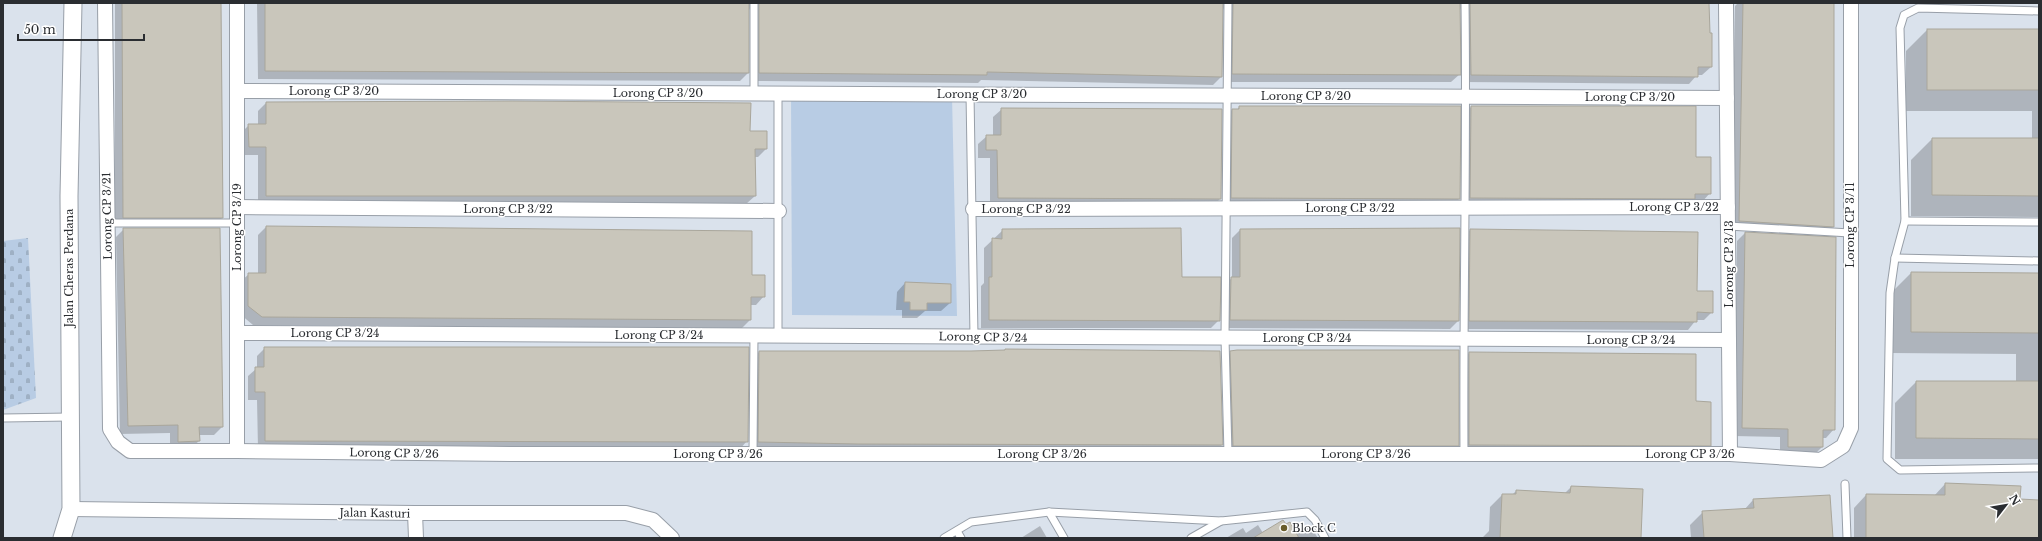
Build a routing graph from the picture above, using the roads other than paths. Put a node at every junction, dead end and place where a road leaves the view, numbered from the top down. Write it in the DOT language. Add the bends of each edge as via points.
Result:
graph roads {
  1 [pos="73,3"];
  2 [pos="105,3"];
  3 [pos="237,3"];
  4 [pos="754,3"];
  5 [pos="1228,3"];
  6 [pos="1465,3"];
  7 [pos="1726,3"];
  8 [pos="1851,3"];
  9 [pos="2039,12"];
  10 [pos="237,91"];
  11 [pos="754,93"];
  12 [pos="778,93"];
  13 [pos="970,94"];
  14 [pos="1227,95"];
  15 [pos="1466,97"];
  16 [pos="1727,98"];
  17 [pos="237,207"];
  18 [pos="1728,207"];
  19 [pos="1227,208"];
  20 [pos="1466,208"];
  21 [pos="972,209"];
  22 [pos="779,211"];
  23 [pos="1905,221"];
  24 [pos="2039,222"];
  25 [pos="107,223"];
  26 [pos="237,223"];
  27 [pos="1728,226"];
  28 [pos="1850,233"];
  29 [pos="1895,258"];
  30 [pos="2039,261"];
  31 [pos="237,333"];
  32 [pos="754,335"];
  33 [pos="778,335"];
  34 [pos="974,336"];
  35 [pos="1225,338"];
  36 [pos="1463,339"];
  37 [pos="1729,340"];
  38 [pos="70,417"];
  39 [pos="3,418"];
  40 [pos="110,429"];
  41 [pos="1843,446"];
  42 [pos="237,450"];
  43 [pos="1464,453"];
  44 [pos="753,454"];
  45 [pos="1228,454"];
  46 [pos="1730,454"];
  47 [pos="2039,468"];
  48 [pos="1845,484"];
  49 [pos="71,510"];
  50 [pos="1049,512"];
  51 [pos="416,514"];
  52 [pos="1221,521"];
  53 [pos="957,531"];
  54 [pos="59,536"];
  55 [pos="416,538"];
  56 [pos="672,538"];
  57 [pos="944,538"];
  58 [pos="961,538"];
  59 [pos="1064,538"];
  60 [pos="1191,538"];
  61 [pos="1325,538"];
  62 [pos="1847,538"];
  1 -- 38 [label="street, Jalan Cheras Perdana" via="69,196"];
  2 -- 25 [label="street, Lorong CP 3/21"];
  3 -- 10 [label="street, Lorong CP 3/19"];
  4 -- 11 [label="lane"];
  5 -- 14 [label="lane"];
  6 -- 15 [label="lane"];
  7 -- 16 [label="street, Lorong CP 3/13"];
  8 -- 28 [label="street, Lorong CP 3/11"];
  9 -- 23 [label="lane" via="1918,8 1904,15 1900,28"];
  10 -- 11 [label="street, Lorong CP 3/20"];
  10 -- 17 [label="street, Lorong CP 3/19"];
  11 -- 12 [label="street, Lorong CP 3/20"];
  12 -- 13 [label="street, Lorong CP 3/20"];
  12 -- 22 [label="lane"];
  13 -- 14 [label="street, Lorong CP 3/20"];
  13 -- 21 [label="lane"];
  14 -- 15 [label="street, Lorong CP 3/20"];
  14 -- 19 [label="lane"];
  15 -- 16 [label="street, Lorong CP 3/20"];
  15 -- 20 [label="lane"];
  16 -- 18 [label="street, Lorong CP 3/13"];
  17 -- 22 [label="street, Lorong CP 3/22"];
  17 -- 26 [label="street, Lorong CP 3/19"];
  18 -- 20 [label="street, Lorong CP 3/22"];
  18 -- 27 [label="street, Lorong CP 3/13"];
  19 -- 20 [label="street, Lorong CP 3/22"];
  19 -- 21 [label="street, Lorong CP 3/22"];
  19 -- 35 [label="lane"];
  20 -- 36 [label="lane"];
  21 -- 34 [label="lane"];
  22 -- 33 [label="lane"];
  23 -- 24 [label="lane"];
  23 -- 29 [label="lane"];
  25 -- 26 [label="lane"];
  25 -- 40 [label="street, Lorong CP 3/21"];
  26 -- 31 [label="street, Lorong CP 3/19"];
  27 -- 28 [label="lane"];
  27 -- 37 [label="street, Lorong CP 3/13"];
  28 -- 41 [label="street, Lorong CP 3/11" via="1851,428"];
  29 -- 30 [label="lane"];
  29 -- 47 [label="lane" via="1890,293 1887,460 1900,470"];
  31 -- 32 [label="street, Lorong CP 3/24"];
  31 -- 42 [label="street, Lorong CP 3/19"];
  32 -- 33 [label="street, Lorong CP 3/24"];
  32 -- 44 [label="lane"];
  33 -- 34 [label="street, Lorong CP 3/24"];
  34 -- 35 [label="street, Lorong CP 3/24"];
  35 -- 36 [label="street, Lorong CP 3/24"];
  35 -- 45 [label="lane"];
  36 -- 37 [label="street, Lorong CP 3/24"];
  36 -- 43 [label="lane"];
  37 -- 46 [label="street, Lorong CP 3/13"];
  38 -- 39 [label="lane"];
  38 -- 49 [label="street, Jalan Cheras Perdana"];
  40 -- 42 [label="street, Lorong CP 3/26" via="118,442 130,452"];
  41 -- 46 [label="street, Lorong CP 3/26" via="1821,460"];
  42 -- 44 [label="street, Lorong CP 3/26"];
  43 -- 45 [label="street, Lorong CP 3/26"];
  43 -- 46 [label="street, Lorong CP 3/26"];
  44 -- 45 [label="street, Lorong CP 3/26"];
  48 -- 62 [label="lane"];
  49 -- 51 [label="street, Jalan Kasturi"];
  49 -- 54 [label="street, Jalan Cheras Perdana"];
  50 -- 52 [label="lane"];
  50 -- 53 [label="lane" via="971,522"];
  50 -- 59 [label="lane"];
  51 -- 55 [label="street"];
  51 -- 56 [label="street, Jalan Kasturi" via="626,513 653,520"];
  52 -- 60 [label="lane"];
  52 -- 61 [label="lane" via="1307,512 1315,520"];
  53 -- 57 [label="lane"];
  53 -- 58 [label="lane"];
}
